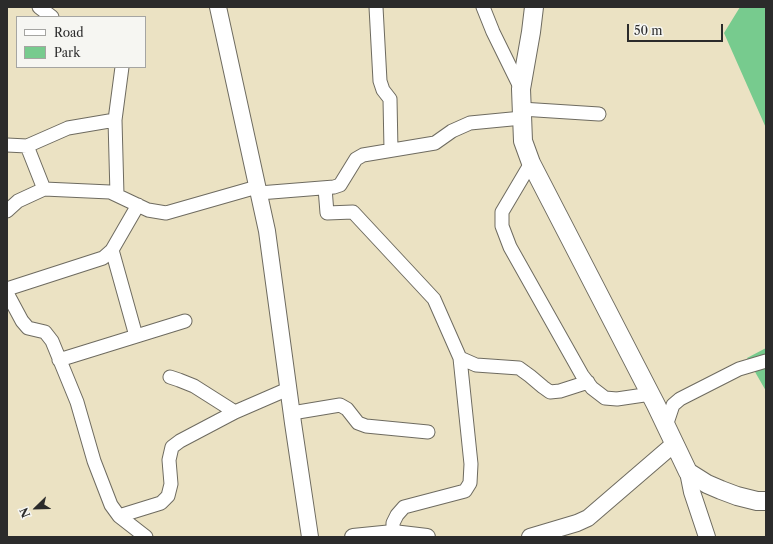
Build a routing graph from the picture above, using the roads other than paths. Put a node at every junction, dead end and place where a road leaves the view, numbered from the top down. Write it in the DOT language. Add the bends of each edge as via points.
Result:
graph roads {
  1 [pos="39,7"];
  2 [pos="218,7"];
  3 [pos="376,7"];
  4 [pos="483,7"];
  5 [pos="534,7"];
  6 [pos="51,16"];
  7 [pos="122,68"];
  8 [pos="521,89"];
  9 [pos="521,114"];
  10 [pos="599,114"];
  11 [pos="115,120"];
  12 [pos="7,145"];
  13 [pos="27,146"];
  14 [pos="390,150"];
  15 [pos="531,163"];
  16 [pos="325,188"];
  17 [pos="44,189"];
  18 [pos="258,190"];
  19 [pos="117,195"];
  20 [pos="138,205"];
  21 [pos="7,211"];
  22 [pos="112,250"];
  23 [pos="7,289"];
  24 [pos="7,293"];
  25 [pos="185,321"];
  26 [pos="136,336"];
  27 [pos="460,358"];
  28 [pos="59,360"];
  29 [pos="766,361"];
  30 [pos="170,377"];
  31 [pos="588,382"];
  32 [pos="288,389"];
  33 [pos="651,394"];
  34 [pos="235,412"];
  35 [pos="292,413"];
  36 [pos="666,426"];
  37 [pos="428,432"];
  38 [pos="674,444"];
  39 [pos="688,472"];
  40 [pos="766,501"];
  41 [pos="119,516"];
  42 [pos="393,533"];
  43 [pos="146,537"];
  44 [pos="310,537"];
  45 [pos="354,537"];
  46 [pos="427,537"];
  47 [pos="530,537"];
  48 [pos="707,537"];
  1 -- 6 [label="street"];
  2 -- 18 [label="street"];
  3 -- 14 [label="street" via="380,81 390,99"];
  4 -- 8 [label="street"];
  5 -- 8 [label="main road"];
  7 -- 11 [label="street"];
  8 -- 9 [label="main road"];
  9 -- 10 [label="street"];
  9 -- 14 [label="street" via="470,123 435,142"];
  9 -- 15 [label="main road" via="523,141"];
  11 -- 13 [label="street" via="68,128"];
  11 -- 19 [label="street"];
  12 -- 13 [label="street"];
  13 -- 17 [label="street"];
  14 -- 16 [label="street" via="363,155 356,159 340,185"];
  15 -- 31 [label="street" via="502,212 502,226 510,247"];
  15 -- 33 [label="main road"];
  16 -- 18 [label="street"];
  16 -- 27 [label="street" via="327,214 353,212 434,299"];
  17 -- 19 [label="street" via="110,192"];
  17 -- 21 [label="street" via="18,201"];
  18 -- 20 [label="street" via="166,213 148,210"];
  18 -- 32 [label="street" via="267,231"];
  19 -- 20 [label="street"];
  20 -- 22 [label="street"];
  22 -- 23 [label="street" via="103,258"];
  22 -- 26 [label="street"];
  24 -- 28 [label="street" via="28,328 45,332 52,341"];
  25 -- 26 [label="street"];
  26 -- 28 [label="street"];
  27 -- 31 [label="street" via="476,365 519,368 550,392"];
  27 -- 42 [label="street" via="471,464 470,483 465,491 404,507 393,523"];
  28 -- 41 [label="street" via="77,402 110,505"];
  29 -- 36 [label="street" via="738,369 680,399 673,405"];
  30 -- 34 [label="street" via="194,386"];
  31 -- 33 [label="street" via="605,398 617,399"];
  32 -- 34 [label="street"];
  32 -- 35 [label="street"];
  33 -- 36 [label="main road"];
  34 -- 41 [label="street" via="172,447 172,484 168,496 161,503"];
  35 -- 37 [label="street" via="340,405 347,409 358,423 366,426"];
  35 -- 44 [label="street"];
  36 -- 38 [label="main road"];
  38 -- 39 [label="main road"];
  38 -- 47 [label="street" via="588,518"];
  39 -- 40 [label="main road" via="737,496"];
  39 -- 48 [label="street"];
  41 -- 43 [label="street"];
  42 -- 45 [label="street"];
  42 -- 46 [label="street"];
}
